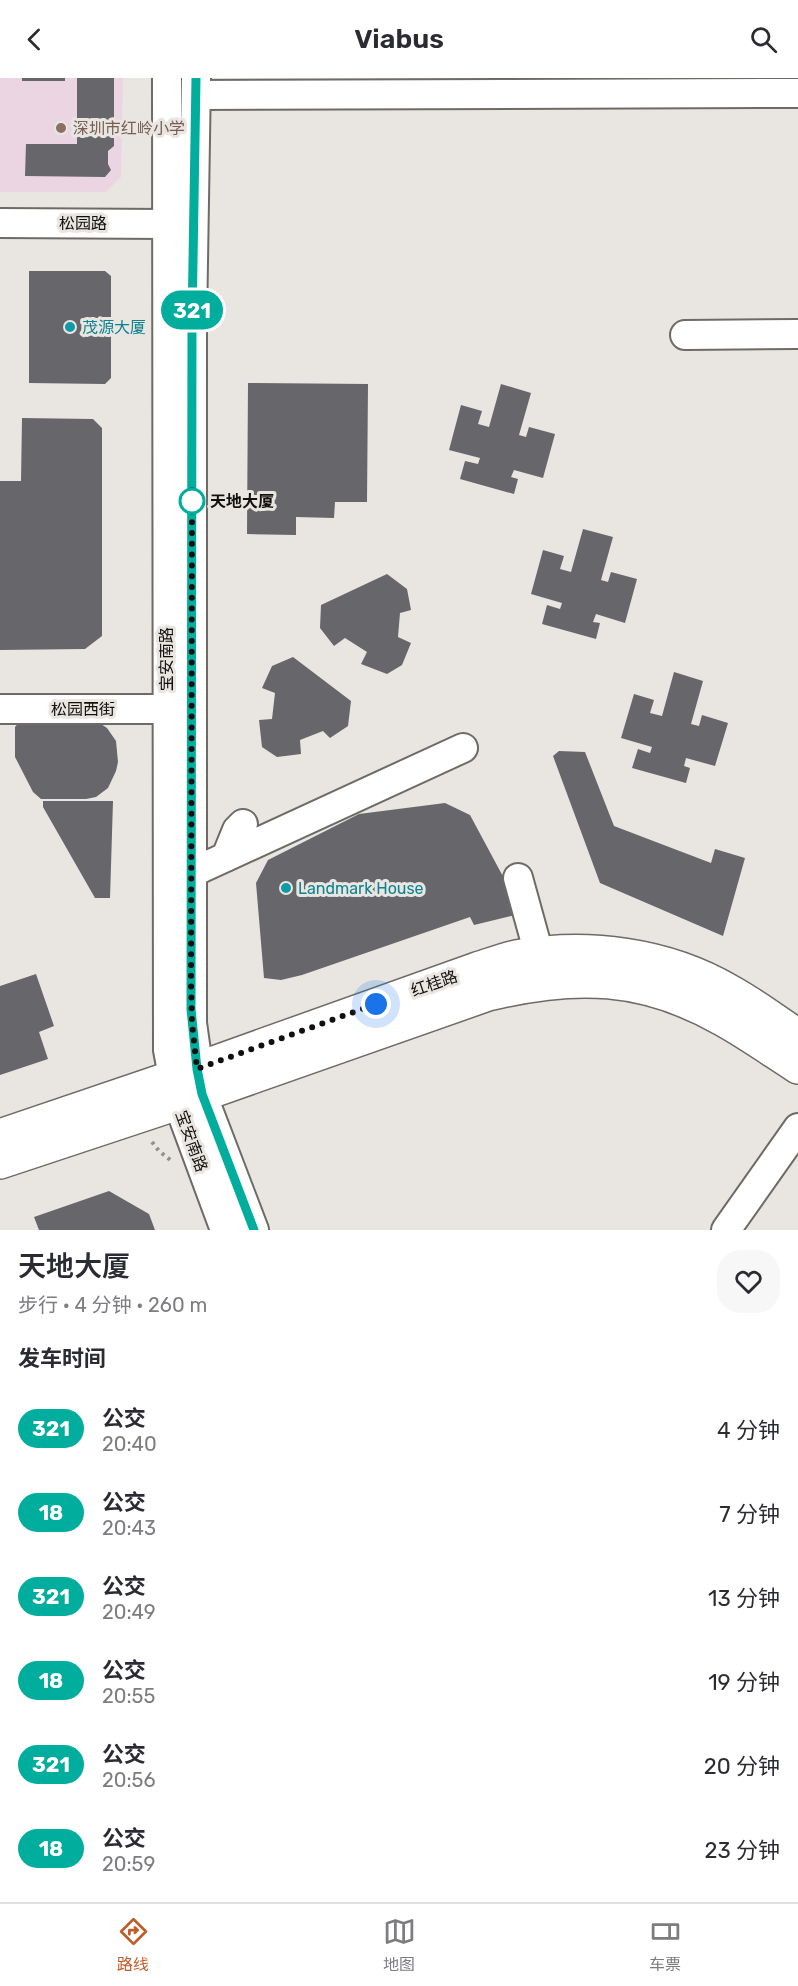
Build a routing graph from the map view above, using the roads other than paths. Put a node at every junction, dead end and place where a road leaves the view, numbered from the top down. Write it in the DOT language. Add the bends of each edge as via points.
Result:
graph roads {
  1 [pos="166,78"];
  2 [pos="196,87"];
  3 [pos="798,93"];
  4 [pos="0,223"];
  5 [pos="166,224"];
  6 [pos="798,334"];
  7 [pos="685,335"];
  8 [pos="0,709"];
  9 [pos="166,709"];
  10 [pos="463,748"];
  11 [pos="243,824"];
  12 [pos="226,857"];
  13 [pos="191,873"];
  14 [pos="518,878"];
  15 [pos="539,954"];
  16 [pos="798,1036"];
  17 [pos="798,1067"];
  18 [pos="187,1086"];
  19 [pos="798,1128"];
  20 [pos="0,1136"];
  21 [pos="0,1162"];
  22 [pos="225,1230"];
  23 [pos="254,1230"];
  24 [pos="726,1230"];
  1 -- 5 [label="street, 宝安南路"];
  2 -- 3 [label="street"];
  2 -- 13 [label="street, 宝安南路"];
  4 -- 5 [label="street, 松园路"];
  5 -- 9 [label="street, 宝安南路"];
  6 -- 7 [label="street"];
  8 -- 9 [label="street, 松园西街"];
  9 -- 18 [label="street, 宝安南路" via="168,1050"];
  10 -- 12 [label="street"];
  11 -- 12 [label="street"];
  12 -- 13 [label="street"];
  13 -- 18 [label="street, 宝安南路"];
  14 -- 15 [label="street"];
  15 -- 16 [label="main road, 红桂路" via="588,952 663,963 728,990"];
  15 -- 18 [label="main road, 红桂路" via="477,969"];
  17 -- 18 [label="main road, 红桂路" via="722,1019 670,994 609,981 564,980 488,994"];
  18 -- 20 [label="main road, 红桂路"];
  18 -- 21 [label="main road, 红桂路"];
  18 -- 22 [label="street, 宝安南路"];
  18 -- 23 [label="street, 宝安南路"];
  19 -- 24 [label="street"];
}
